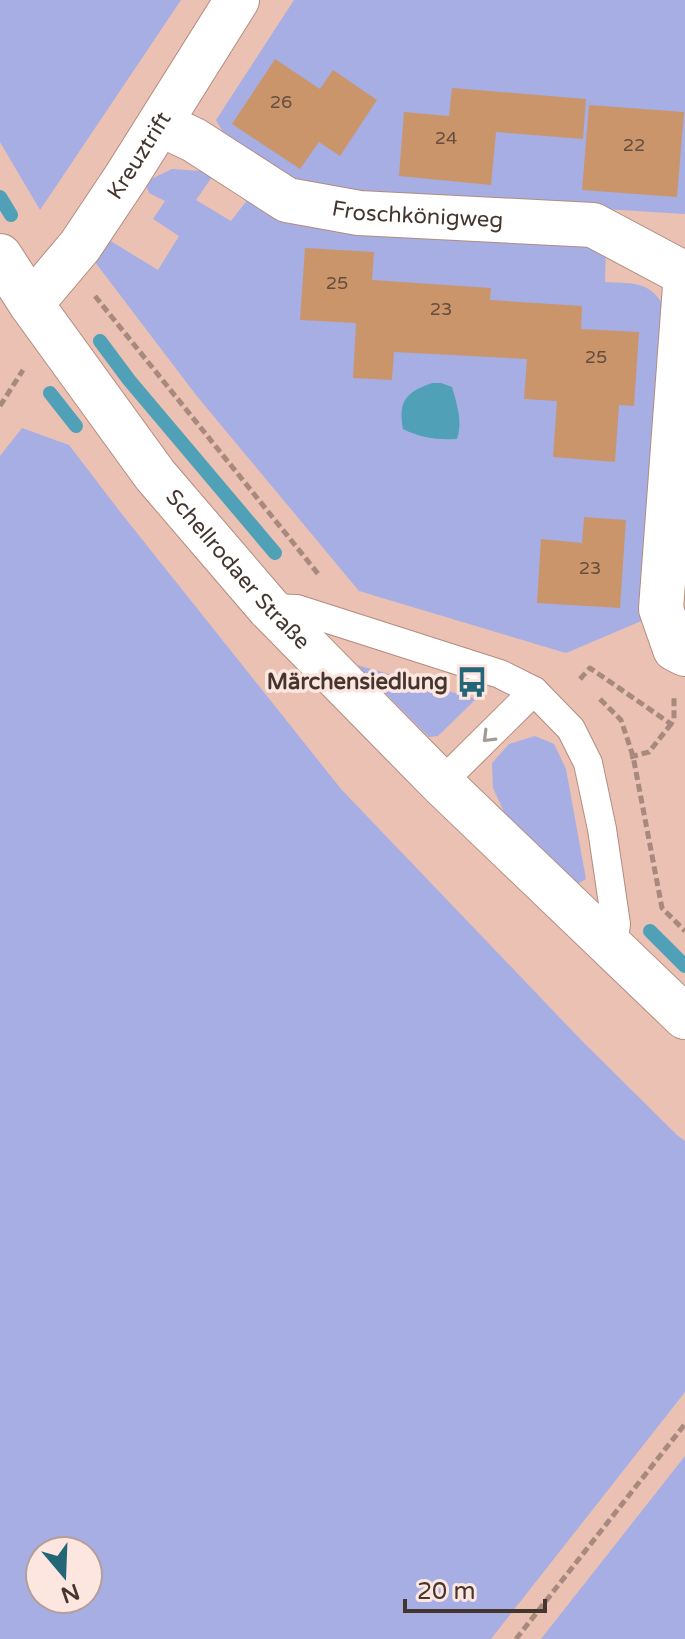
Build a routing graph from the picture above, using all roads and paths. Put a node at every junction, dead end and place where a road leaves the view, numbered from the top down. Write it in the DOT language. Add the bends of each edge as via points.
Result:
graph roads {
  1 [pos="237,0"];
  2 [pos="160,124"];
  3 [pos="0,256"];
  4 [pos="68,263"];
  5 [pos="685,274"];
  6 [pos="685,286"];
  7 [pos="31,304"];
  8 [pos="329,586"];
  9 [pos="269,608"];
  10 [pos="680,651"];
  11 [pos="569,673"];
  12 [pos="591,689"];
  13 [pos="534,691"];
  14 [pos="671,724"];
  15 [pos="633,756"];
  16 [pos="621,760"];
  17 [pos="441,783"];
  18 [pos="685,931"];
  19 [pos="613,947"];
  20 [pos="685,1017"];
  21 [pos="685,1424"];
  22 [pos="516,1639"];
  1 -- 2 [label="street, Kreuztrift"];
  2 -- 4 [label="street, Kreuztrift"];
  2 -- 5 [label="street, Froschkönigweg" via="287,200 359,213 593,225"];
  3 -- 7 [label="street, Schellrodaer Straße"];
  4 -- 7 [label="street, Kreuztrift"];
  4 -- 8 [label="path"];
  6 -- 10 [label="street" via="661,609"];
  7 -- 9 [label="street, Schellrodaer Straße" via="155,475"];
  9 -- 13 [label="lane" via="297,609 500,674"];
  9 -- 17 [label="street, Schellrodaer Straße"];
  10 -- 14 [label="path"];
  11 -- 14 [label="path" via="580,679 590,668"];
  12 -- 15 [label="path" via="621,720"];
  13 -- 17 [label="lane, one-way"];
  13 -- 19 [label="lane" via="571,729 588,763 616,924"];
  14 -- 15 [label="path" via="649,752"];
  15 -- 16 [label="path"];
  15 -- 18 [label="path" via="662,908"];
  17 -- 19 [label="street, Schellrodaer Straße"];
  19 -- 20 [label="street, Schellrodaer Straße"];
  21 -- 22 [label="path"];
}
